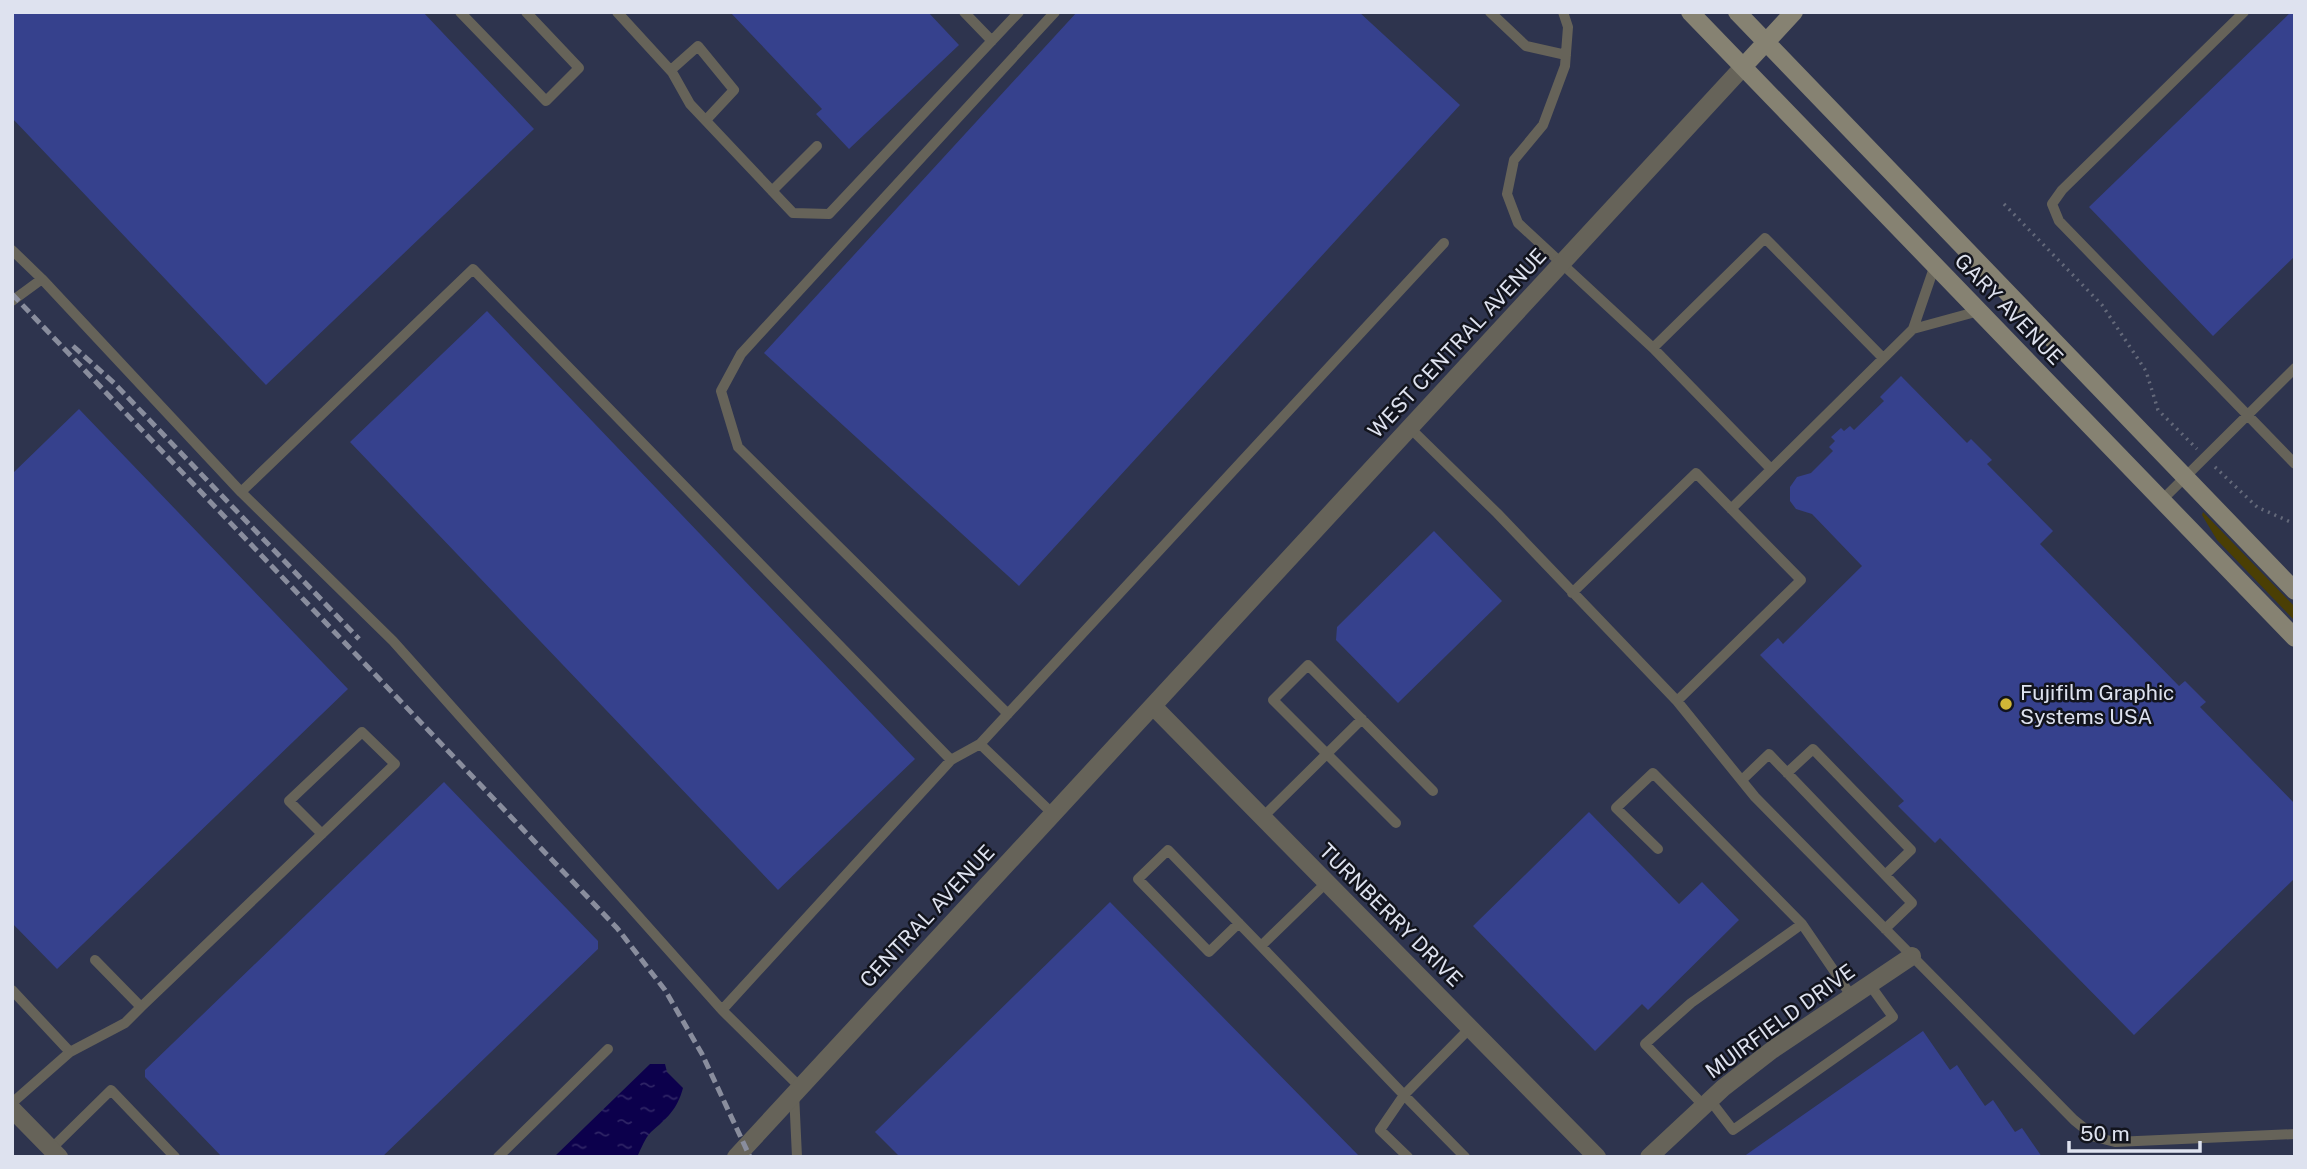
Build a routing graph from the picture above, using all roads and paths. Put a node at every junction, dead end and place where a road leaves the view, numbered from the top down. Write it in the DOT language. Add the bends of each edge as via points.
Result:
graph roads {
  1 [pos="460,12"];
  2 [pos="526,12"];
  3 [pos="617,12"];
  4 [pos="964,12"];
  5 [pos="1019,12"];
  6 [pos="1055,12"];
  7 [pos="1490,12"];
  8 [pos="1563,12"];
  9 [pos="1690,12"];
  10 [pos="1737,12"];
  11 [pos="1794,12"];
  12 [pos="2244,12"];
  13 [pos="992,41"];
  14 [pos="1766,42"];
  15 [pos="1566,55"];
  16 [pos="1743,67"];
  17 [pos="671,70"];
  18 [pos="706,120"];
  19 [pos="817,146"];
  20 [pos="772,191"];
  21 [pos="2004,204"];
  22 [pos="1444,243"];
  23 [pos="12,250"];
  24 [pos="1562,264"];
  25 [pos="1935,265"];
  26 [pos="42,279"];
  27 [pos="12,301"];
  28 [pos="1979,311"];
  29 [pos="1913,329"];
  30 [pos="1653,348"];
  31 [pos="1883,358"];
  32 [pos="2295,368"];
  33 [pos="2247,414"];
  34 [pos="1409,428"];
  35 [pos="2181,433"];
  36 [pos="2295,464"];
  37 [pos="1771,468"];
  38 [pos="2185,477"];
  39 [pos="2230,482"];
  40 [pos="241,492"];
  41 [pos="2162,500"];
  42 [pos="1731,509"];
  43 [pos="2295,524"];
  44 [pos="2295,591"];
  45 [pos="1572,593"];
  46 [pos="2295,638"];
  47 [pos="1677,701"];
  48 [pos="1153,706"];
  49 [pos="1007,714"];
  50 [pos="1362,719"];
  51 [pos="980,744"];
  52 [pos="1327,754"];
  53 [pos="951,760"];
  54 [pos="1787,773"];
  55 [pos="1742,780"];
  56 [pos="1433,791"];
  57 [pos="1053,814"];
  58 [pos="1263,817"];
  59 [pos="1396,823"];
  60 [pos="322,834"];
  61 [pos="1658,849"];
  62 [pos="1885,875"];
  63 [pos="1327,882"];
  64 [pos="1239,923"];
  65 [pos="1802,924"];
  66 [pos="1885,929"];
  67 [pos="1261,946"];
  68 [pos="1912,956"];
  69 [pos="95,960"];
  70 [pos="1870,985"];
  71 [pos="12,990"];
  72 [pos="1852,997"];
  73 [pos="141,1007"];
  74 [pos="722,1010"];
  75 [pos="1470,1028"];
  76 [pos="608,1049"];
  77 [pos="70,1052"];
  78 [pos="797,1090"];
  79 [pos="1404,1095"];
  80 [pos="12,1103"];
  81 [pos="1707,1103"];
  82 [pos="12,1109"];
  83 [pos="2295,1134"];
  84 [pos="55,1153"];
  85 [pos="175,1157"];
  86 [pos="498,1157"];
  87 [pos="736,1157"];
  88 [pos="797,1157"];
  89 [pos="1408,1157"];
  90 [pos="1465,1157"];
  91 [pos="1597,1157"];
  92 [pos="1649,1157"];
  1 -- 2 [label="lane" via="546,101 579,68"];
  3 -- 17 [label="lane"];
  4 -- 13 [label="lane"];
  5 -- 13 [label="lane"];
  6 -- 49 [label="lane" via="741,354 721,391 738,447"];
  7 -- 15 [label="lane" via="1526,46"];
  8 -- 15 [label="lane" via="1568,27"];
  9 -- 16 [label="main road, GARY AVENUE"];
  10 -- 14 [label="main road, GARY AVENUE"];
  11 -- 14 [label="main road, WEST CENTRAL AVENUE"];
  12 -- 33 [label="lane" via="2052,204 2059,222"];
  13 -- 20 [label="lane" via="829,214 793,213"];
  14 -- 16 [label="main road, WEST CENTRAL AVENUE"];
  14 -- 38 [label="main road, GARY AVENUE"];
  15 -- 24 [label="lane" via="1543,125 1514,160 1507,194 1518,223"];
  16 -- 24 [label="street, WEST CENTRAL AVENUE"];
  16 -- 25 [label="main road, GARY AVENUE"];
  17 -- 18 [label="lane" via="690,104"];
  17 -- 18 [label="lane" via="698,46 734,90"];
  18 -- 20 [label="lane"];
  19 -- 20 [label="lane"];
  21 -- 35 [label="path" via="2123,332 2147,371 2158,410"];
  22 -- 49 [label="lane"];
  23 -- 26 [label="lane"];
  24 -- 30 [label="lane"];
  24 -- 34 [label="street, WEST CENTRAL AVENUE"];
  25 -- 28 [label="main road, GARY AVENUE"];
  25 -- 29 [label="lane"];
  26 -- 27 [label="lane"];
  26 -- 40 [label="lane"];
  28 -- 29 [label="lane"];
  28 -- 41 [label="main road, GARY AVENUE"];
  29 -- 31 [label="lane"];
  30 -- 31 [label="lane" via="1765,238"];
  30 -- 37 [label="lane"];
  31 -- 37 [label="lane"];
  32 -- 33 [label="lane"];
  33 -- 36 [label="lane"];
  33 -- 38 [label="lane"];
  34 -- 45 [label="lane"];
  34 -- 48 [label="street, WEST CENTRAL AVENUE"];
  37 -- 42 [label="lane"];
  38 -- 41 [label="lane"];
  38 -- 44 [label="main road, GARY AVENUE"];
  39 -- 43 [label="path" via="2257,507"];
  40 -- 53 [label="lane" via="473,269"];
  40 -- 74 [label="lane" via="393,641"];
  41 -- 46 [label="main road, GARY AVENUE"];
  42 -- 45 [label="lane" via="1696,473"];
  42 -- 47 [label="lane" via="1801,580"];
  45 -- 47 [label="lane"];
  47 -- 55 [label="lane"];
  48 -- 57 [label="street, CENTRAL AVENUE"];
  48 -- 58 [label="street, TURNBERRY DRIVE"];
  49 -- 51 [label="lane"];
  50 -- 52 [label="lane"];
  50 -- 52 [label="lane" via="1308,665 1273,700"];
  50 -- 56 [label="lane"];
  51 -- 53 [label="lane"];
  51 -- 57 [label="lane"];
  52 -- 58 [label="lane"];
  52 -- 59 [label="lane"];
  53 -- 74 [label="lane"];
  54 -- 55 [label="lane" via="1769,754"];
  54 -- 62 [label="lane"];
  54 -- 62 [label="lane" via="1814,749 1840,776 1911,850"];
  55 -- 66 [label="lane"];
  57 -- 78 [label="street, CENTRAL AVENUE"];
  58 -- 63 [label="street, TURNBERRY DRIVE"];
  60 -- 60 [label="lane" via="395,764 362,732 289,802"];
  60 -- 73 [label="lane"];
  61 -- 65 [label="lane" via="1616,808 1653,773"];
  62 -- 66 [label="lane" via="1912,903"];
  63 -- 67 [label="lane"];
  63 -- 75 [label="street, TURNBERRY DRIVE"];
  64 -- 64 [label="lane" via="1168,850 1138,878 1209,951"];
  64 -- 67 [label="lane"];
  65 -- 72 [label="lane"];
  65 -- 81 [label="lane" via="1691,1003 1645,1044"];
  66 -- 68 [label="lane"];
  67 -- 79 [label="lane"];
  68 -- 70 [label="street, MUIRFIELD DRIVE"];
  68 -- 83 [label="lane" via="2095,1137 2115,1142"];
  69 -- 73 [label="lane"];
  70 -- 72 [label="street, MUIRFIELD DRIVE"];
  70 -- 81 [label="lane" via="1894,1017 1733,1130"];
  71 -- 77 [label="lane"];
  72 -- 81 [label="street, MUIRFIELD DRIVE" via="1772,1051"];
  73 -- 77 [label="lane" via="125,1023"];
  74 -- 78 [label="lane"];
  75 -- 79 [label="lane"];
  75 -- 91 [label="street, TURNBERRY DRIVE"];
  76 -- 86 [label="lane"];
  77 -- 80 [label="lane"];
  78 -- 87 [label="street, CENTRAL AVENUE"];
  78 -- 88 [label="lane"];
  79 -- 89 [label="lane" via="1380,1130"];
  79 -- 90 [label="lane"];
  81 -- 92 [label="street, MUIRFIELD DRIVE"];
  82 -- 84 [label="street"];
  84 -- 85 [label="lane" via="111,1090"];
}
